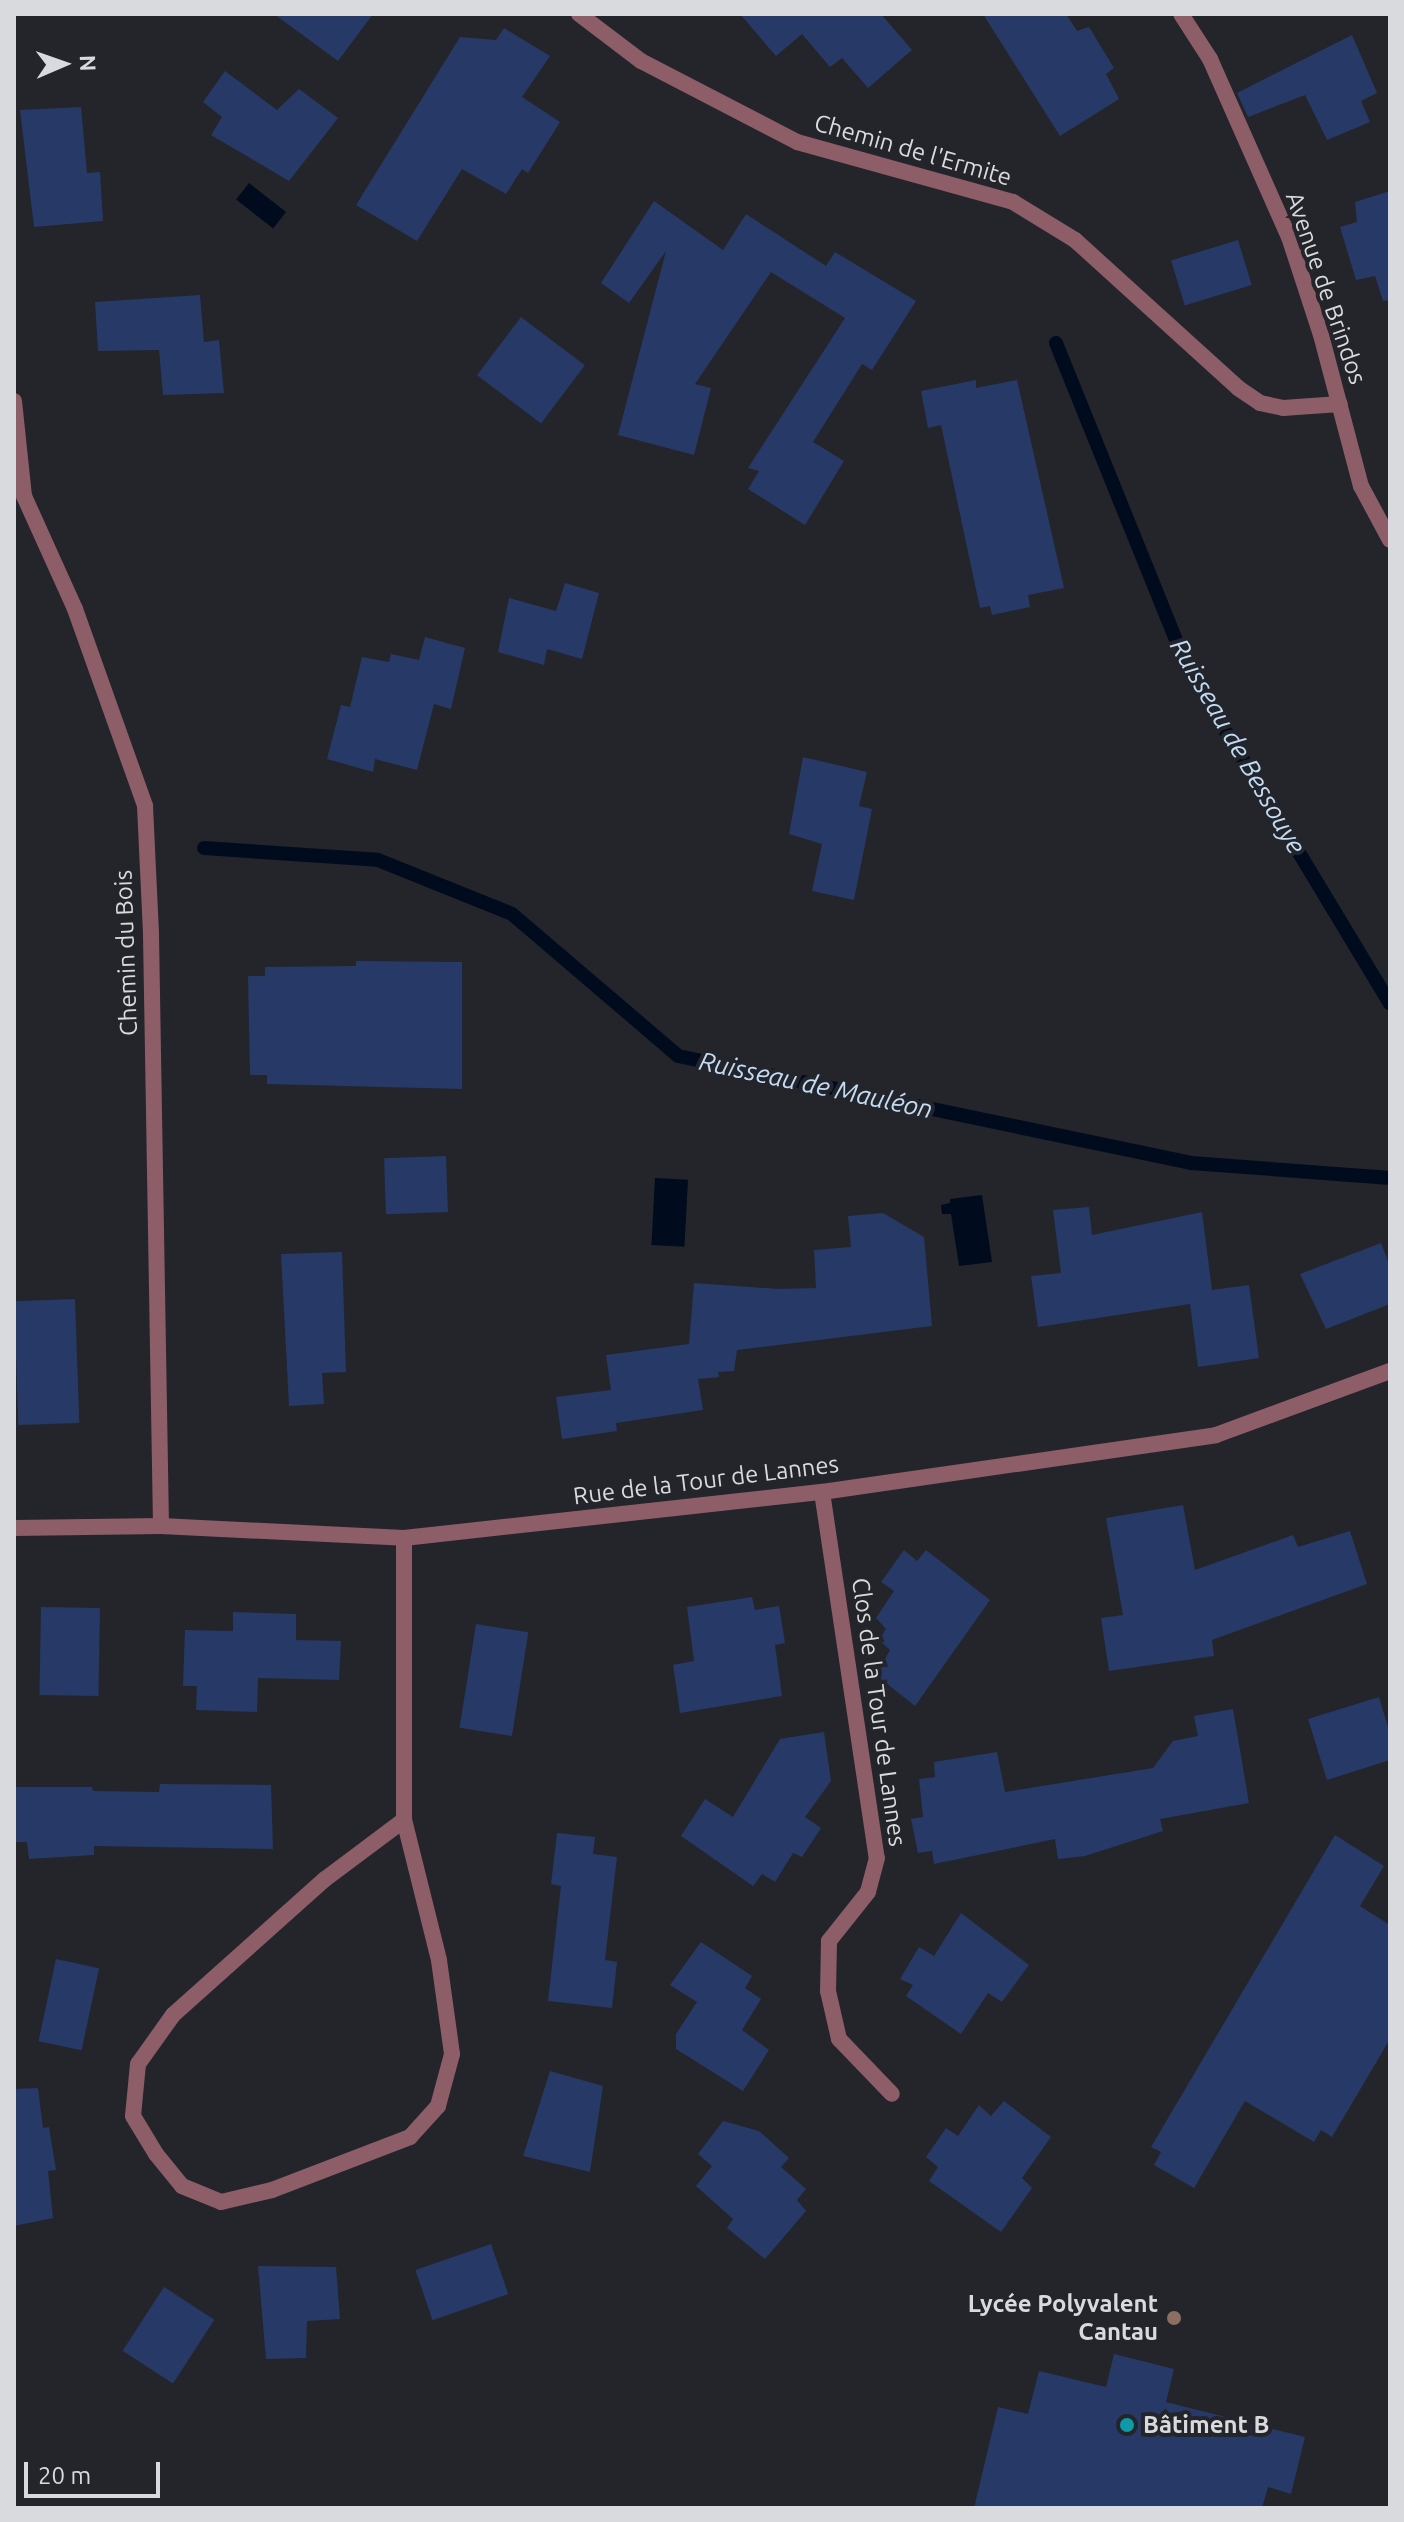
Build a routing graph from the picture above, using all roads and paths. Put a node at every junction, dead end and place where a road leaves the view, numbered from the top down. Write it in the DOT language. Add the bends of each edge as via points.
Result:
graph roads {
  1 [pos="579,14"];
  2 [pos="1181,14"];
  3 [pos="14,401"];
  4 [pos="1340,404"];
  5 [pos="1390,540"];
  6 [pos="1390,1371"];
  7 [pos="822,1492"];
  8 [pos="161,1526"];
  9 [pos="14,1528"];
  10 [pos="404,1538"];
  11 [pos="404,1820"];
  12 [pos="892,2094"];
  1 -- 4 [label="street, Chemin de l'Ermite" via="641,61 797,142 1013,202 1075,240 1260,403 1283,408"];
  2 -- 4 [label="street, Avenue de Brindos" via="1210,59 1289,237"];
  3 -- 8 [label="street, Chemin du Bois" via="24,496 75,609 145,806"];
  4 -- 5 [label="street, Avenue de Brindos" via="1361,486"];
  6 -- 7 [label="street, Rue de la Tour de Lannes" via="1216,1435"];
  7 -- 10 [label="street, Rue de la Tour de Lannes"];
  7 -- 12 [label="street, Clos de la Tour de Lannes" via="877,1858 868,1892 829,1941 828,1991 839,2039"];
  8 -- 9 [label="street, Rue de la Tour de Lannes"];
  8 -- 10 [label="street, Rue de la Tour de Lannes"];
  10 -- 11 [label="street"];
  11 -- 11 [label="street" via="325,1879 173,2015 138,2064 133,2116 182,2186 221,2202 272,2190 410,2137 438,2106 452,2054 439,1960"];
}
